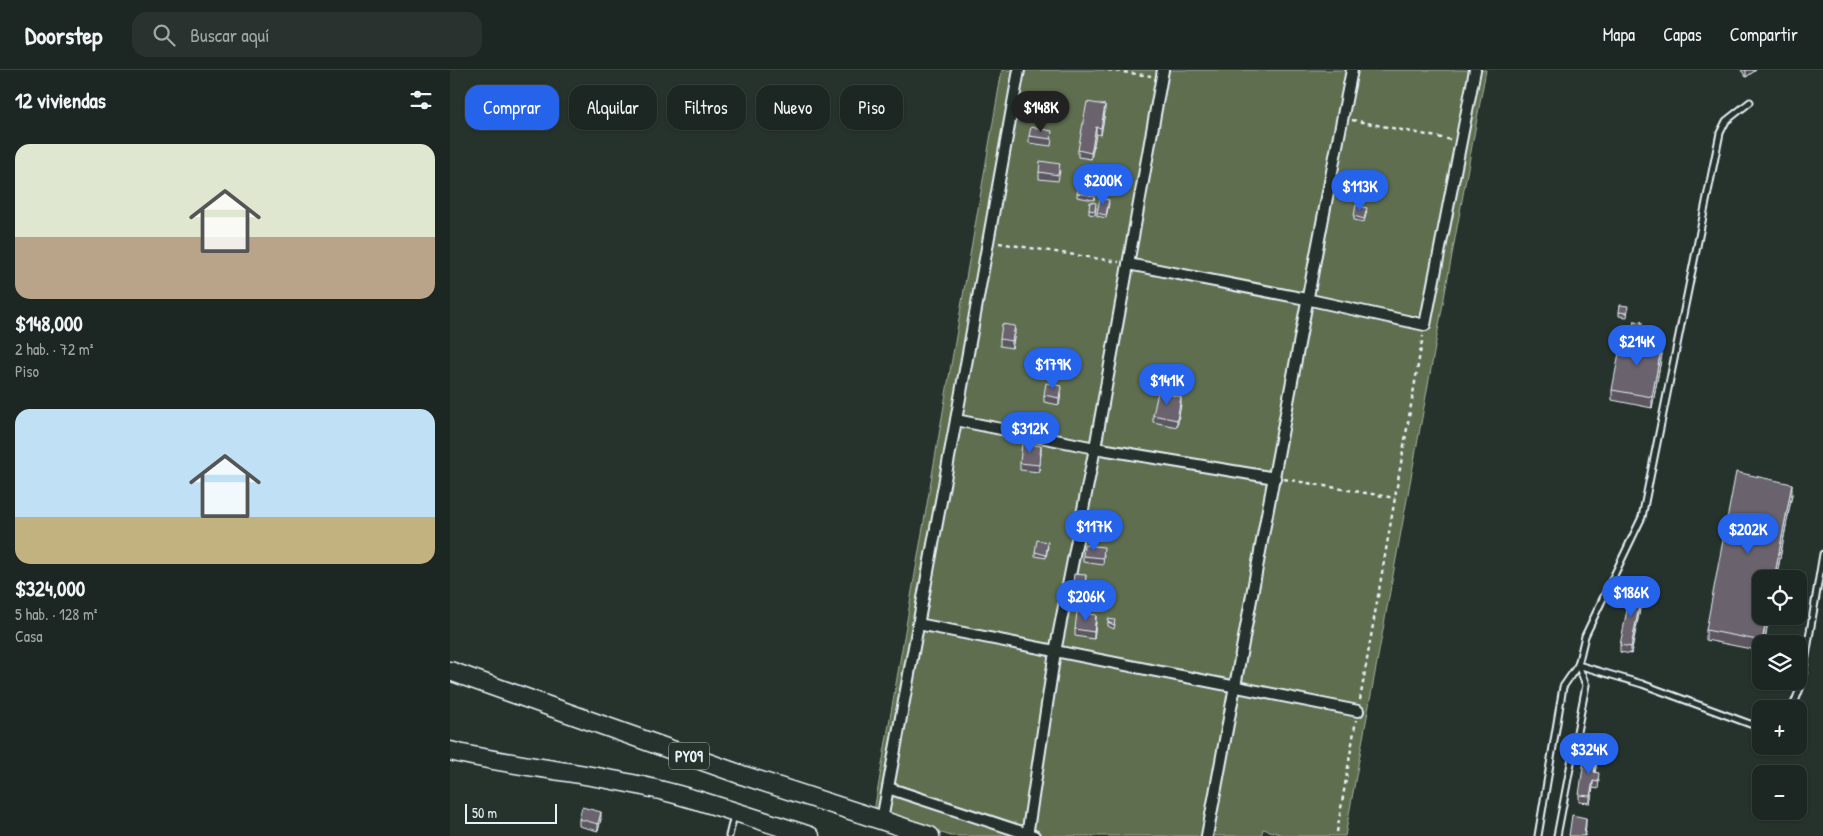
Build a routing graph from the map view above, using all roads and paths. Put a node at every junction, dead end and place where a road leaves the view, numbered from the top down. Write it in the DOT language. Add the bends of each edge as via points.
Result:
graph roads {
  1 [pos="1019,70"];
  2 [pos="1108,70"];
  3 [pos="1352,70"];
  4 [pos="1475,70"];
  5 [pos="1162,74"];
  6 [pos="1750,102"];
  7 [pos="1342,118"];
  8 [pos="1461,142"];
  9 [pos="988,241"];
  10 [pos="1128,264"];
  11 [pos="1306,299"];
  12 [pos="1425,325"];
  13 [pos="956,420"];
  14 [pos="1095,448"];
  15 [pos="1275,478"];
  16 [pos="1395,498"];
  17 [pos="1823,554"];
  18 [pos="918,624"];
  19 [pos="1055,652"];
  20 [pos="1578,665"];
  21 [pos="455,674"];
  22 [pos="1235,686"];
  23 [pos="1795,700"];
  24 [pos="1358,711"];
  25 [pos="1752,724"];
  26 [pos="450,751"];
  27 [pos="888,788"];
  28 [pos="735,813"];
  29 [pos="882,820"];
  30 [pos="1337,832"];
  31 [pos="1029,835"];
  32 [pos="729,836"];
  33 [pos="810,836"];
  34 [pos="930,836"];
  35 [pos="1207,836"];
  36 [pos="1538,836"];
  37 [pos="1557,836"];
  1 -- 9 [label="street"];
  2 -- 5 [label="path"];
  3 -- 7 [label="street"];
  4 -- 8 [label="street"];
  5 -- 10 [label="street"];
  6 -- 20 [label="lane" via="1726,121 1720,133 1642,517 1585,636"];
  7 -- 8 [label="path"];
  7 -- 11 [label="street"];
  8 -- 12 [label="street"];
  9 -- 10 [label="path"];
  9 -- 13 [label="street"];
  10 -- 11 [label="street"];
  10 -- 14 [label="street"];
  11 -- 12 [label="street"];
  11 -- 15 [label="street"];
  12 -- 16 [label="path"];
  13 -- 14 [label="street"];
  13 -- 18 [label="street"];
  14 -- 15 [label="street"];
  14 -- 19 [label="street"];
  15 -- 16 [label="path"];
  15 -- 22 [label="street"];
  16 -- 24 [label="path"];
  17 -- 23 [label="lane"];
  18 -- 19 [label="street"];
  18 -- 27 [label="street"];
  19 -- 22 [label="street"];
  19 -- 31 [label="street"];
  20 -- 25 [label="lane"];
  20 -- 36 [label="lane" via="1563,687"];
  20 -- 37 [label="lane" via="1586,685"];
  21 -- 29 [label="highway, PY09"];
  22 -- 24 [label="street"];
  22 -- 35 [label="street"];
  24 -- 30 [label="path"];
  26 -- 28 [label="highway, PY09" via="486,760 624,782"];
  27 -- 29 [label="street"];
  27 -- 31 [label="street"];
  28 -- 32 [label="lane"];
  28 -- 33 [label="highway, PY09"];
  29 -- 34 [label="highway, PY09"];
}
